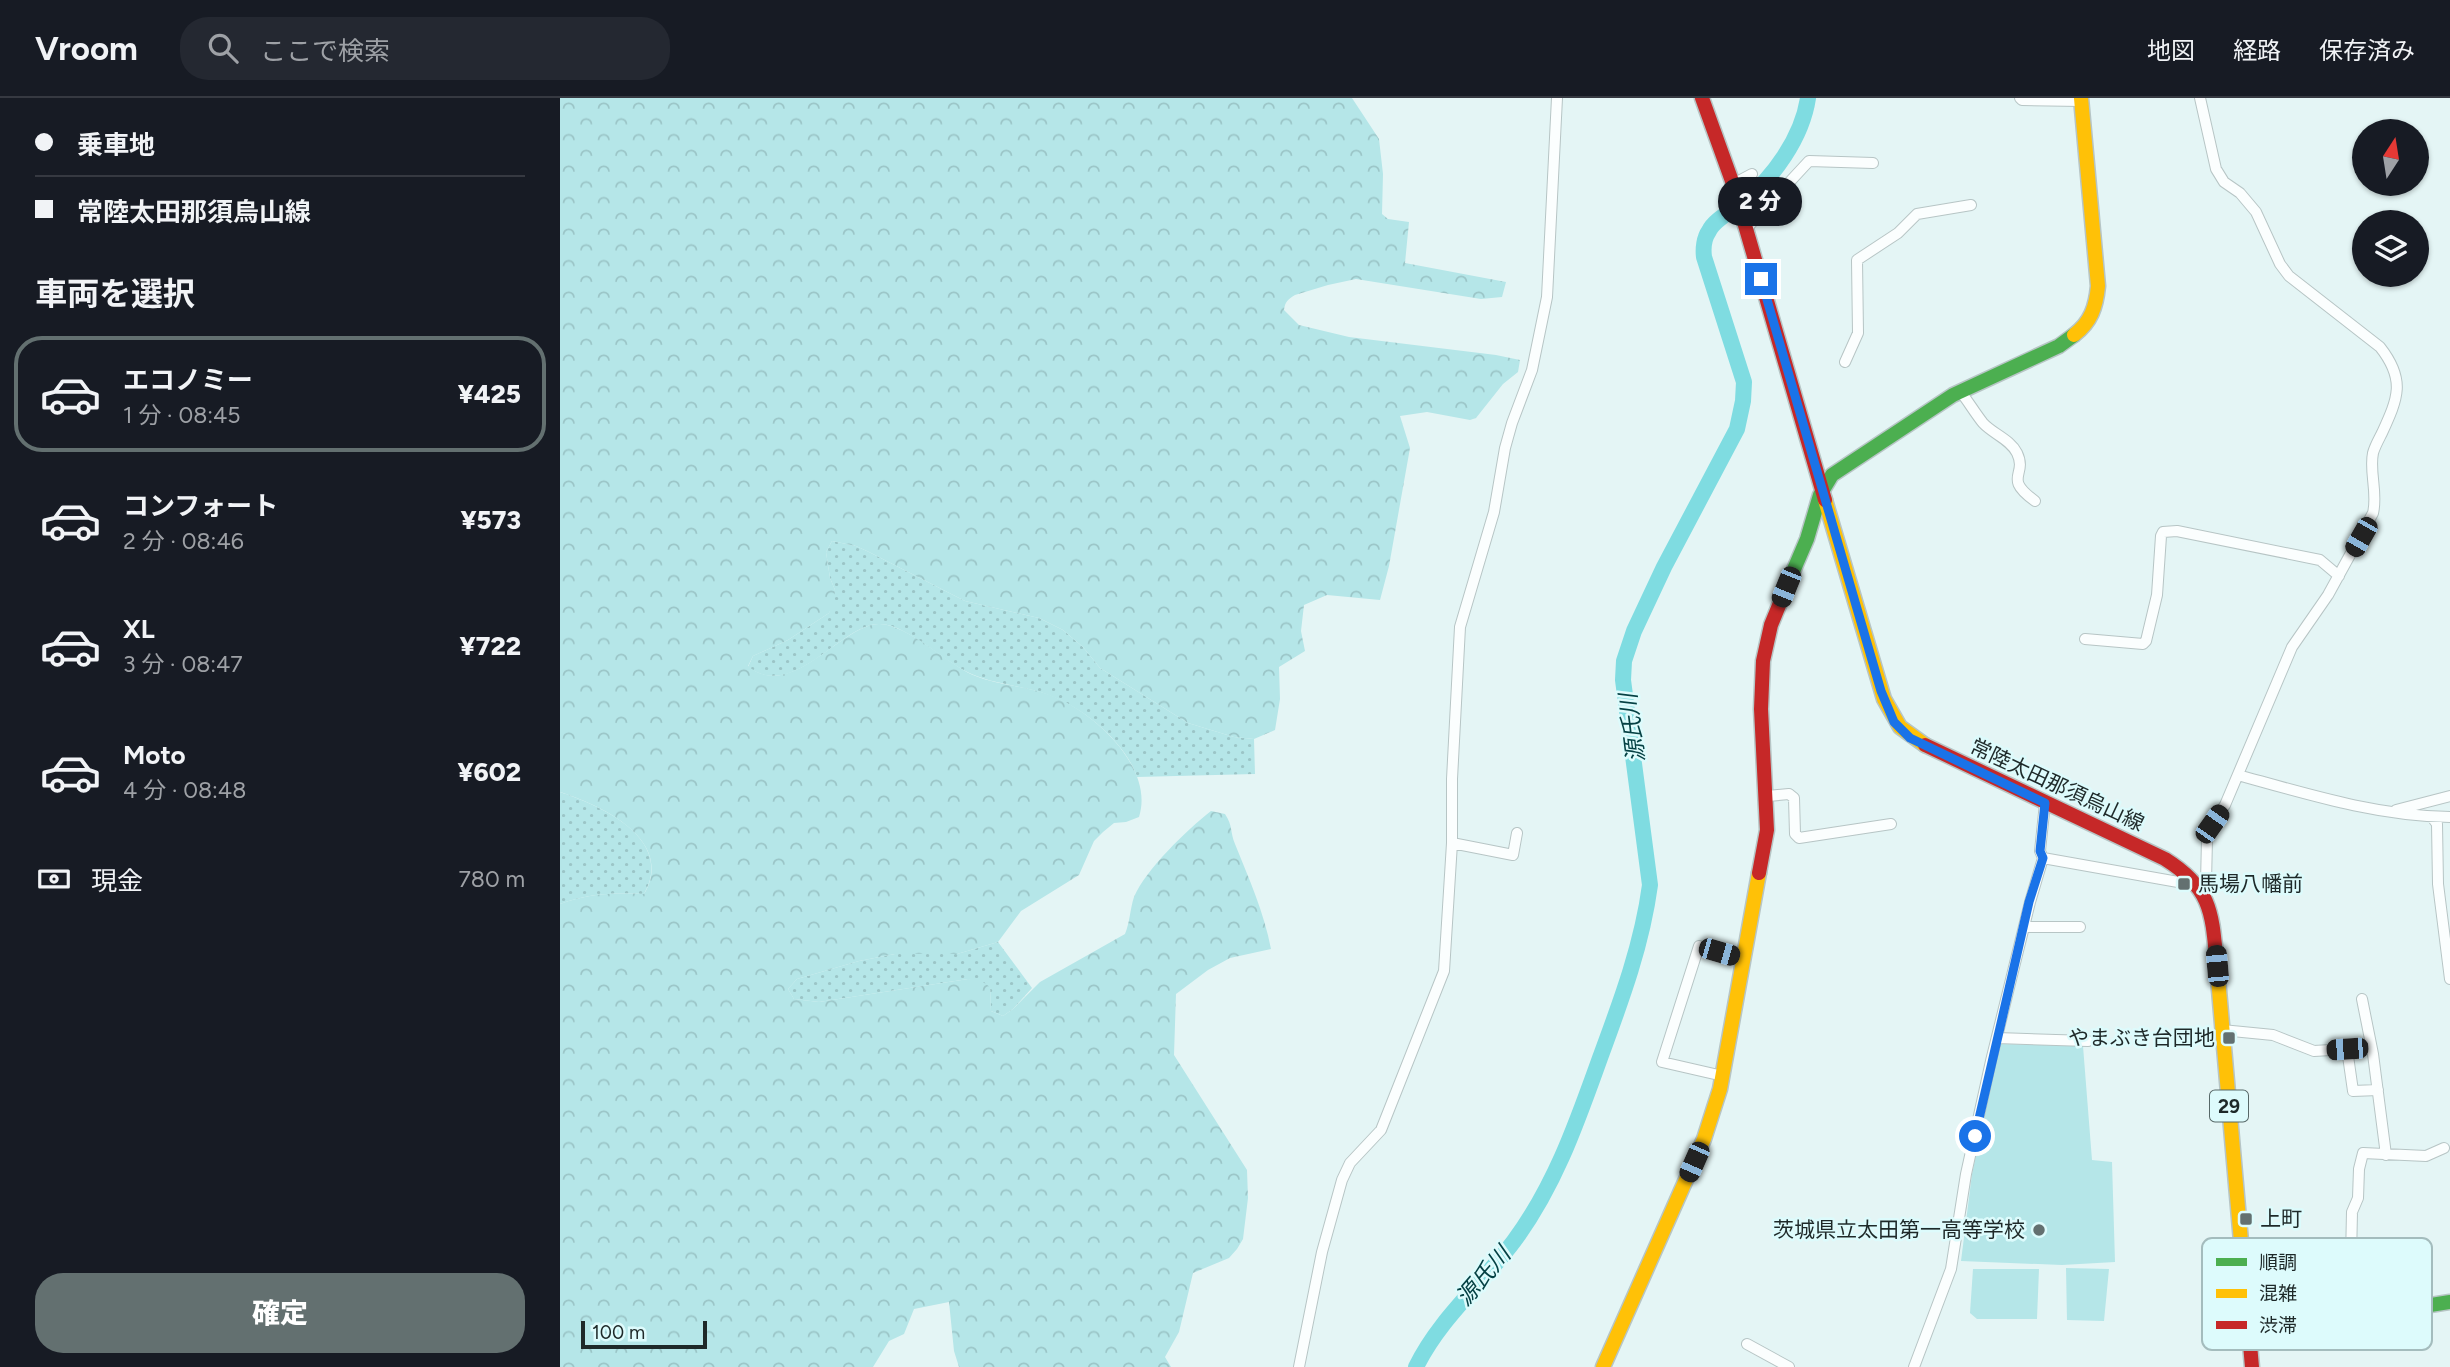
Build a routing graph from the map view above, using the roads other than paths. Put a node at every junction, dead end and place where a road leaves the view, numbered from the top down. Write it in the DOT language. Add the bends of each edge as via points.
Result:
graph roads {
  1 [pos="1557,98"];
  2 [pos="1702,98"];
  3 [pos="2020,98"];
  4 [pos="2200,98"];
  5 [pos="2081,99"];
  6 [pos="1873,163"];
  7 [pos="1752,174"];
  8 [pos="1735,188"];
  9 [pos="1971,205"];
  10 [pos="1746,226"];
  11 [pos="1845,362"];
  12 [pos="1960,391"];
  13 [pos="1822,488"];
  14 [pos="2035,501"];
  15 [pos="2339,576"];
  16 [pos="2085,639"];
  17 [pos="2238,775"];
  18 [pos="1768,796"];
  19 [pos="2450,796"];
  20 [pos="2045,803"];
  21 [pos="2393,811"];
  22 [pos="2432,817"];
  23 [pos="2450,817"];
  24 [pos="1891,824"];
  25 [pos="1517,832"];
  26 [pos="1452,843"];
  27 [pos="2043,858"];
  28 [pos="2199,884"];
  29 [pos="2024,927"];
  30 [pos="2080,927"];
  31 [pos="1744,959"];
  32 [pos="2450,979"];
  33 [pos="2362,999"];
  34 [pos="2222,1030"];
  35 [pos="1997,1038"];
  36 [pos="2088,1041"];
  37 [pos="1723,1076"];
  38 [pos="2378,1090"];
  39 [pos="2444,1148"];
  40 [pos="2386,1155"];
  41 [pos="2240,1238"];
  42 [pos="2351,1238"];
  43 [pos="2450,1303"];
  44 [pos="2432,1306"];
  45 [pos="1747,1345"];
  46 [pos="1299,1367"];
  47 [pos="1603,1367"];
  48 [pos="1789,1367"];
  49 [pos="1914,1367"];
  1 -- 26 [label="street" via="1547,296 1532,370 1512,423 1494,512 1460,627"];
  2 -- 8 [label="main road, 常陸太田那須烏山線"];
  3 -- 5 [label="street"];
  4 -- 15 [label="street" via="2216,169 2256,212 2280,264 2379,347 2396,375 2396,402 2373,453 2373,513"];
  5 -- 12 [label="main road" via="2096,304 2088,322 2059,346"];
  6 -- 10 [label="street" via="1809,161"];
  7 -- 8 [label="street"];
  8 -- 10 [label="main road, 常陸太田那須烏山線"];
  9 -- 11 [label="street" via="1917,214 1899,233 1857,260 1858,333"];
  10 -- 13 [label="main road, 常陸太田那須烏山線"];
  12 -- 13 [label="main road" via="1832,475"];
  12 -- 14 [label="street" via="1983,424 2015,450 2017,484"];
  13 -- 18 [label="main road" via="1803,549 1772,622 1764,659 1761,695"];
  13 -- 20 [label="main road, 常陸太田那須烏山線" via="1881,691 1898,727 1920,743"];
  15 -- 16 [label="street" via="2320,560 2178,531 2163,532 2157,595 2146,641"];
  15 -- 17 [label="street" via="2292,648"];
  17 -- 21 [label="street" via="2337,803"];
  17 -- 28 [label="street" via="2212,824 2206,882"];
  18 -- 24 [label="street" via="1789,794 1794,798 1799,838"];
  18 -- 31 [label="main road" via="1767,830"];
  19 -- 21 [label="street"];
  20 -- 27 [label="street"];
  20 -- 28 [label="main road, 常陸太田那須烏山線" via="2165,859"];
  21 -- 22 [label="street"];
  22 -- 23 [label="street"];
  22 -- 32 [label="street" via="2437,824 2440,907"];
  25 -- 26 [label="street" via="1513,855"];
  26 -- 46 [label="street" via="1444,971 1381,1130 1350,1163 1342,1181"];
  27 -- 28 [label="street"];
  27 -- 29 [label="street"];
  28 -- 34 [label="main road, 29" via="2211,912"];
  29 -- 30 [label="street"];
  29 -- 35 [label="street"];
  31 -- 37 [label="main road"];
  31 -- 37 [label="street" via="1699,946 1662,1062"];
  33 -- 38 [label="street"];
  34 -- 38 [label="street" via="2273,1035 2314,1051 2347,1049 2353,1091"];
  34 -- 41 [label="main road, 29"];
  35 -- 36 [label="street"];
  35 -- 49 [label="street" via="1966,1174 1951,1269"];
  37 -- 47 [label="main road" via="1704,1139"];
  38 -- 40 [label="street"];
  39 -- 40 [label="street" via="2426,1156"];
  40 -- 42 [label="street" via="2362,1153"];
  43 -- 44 [label="main road"];
  45 -- 48 [label="street"];
}
